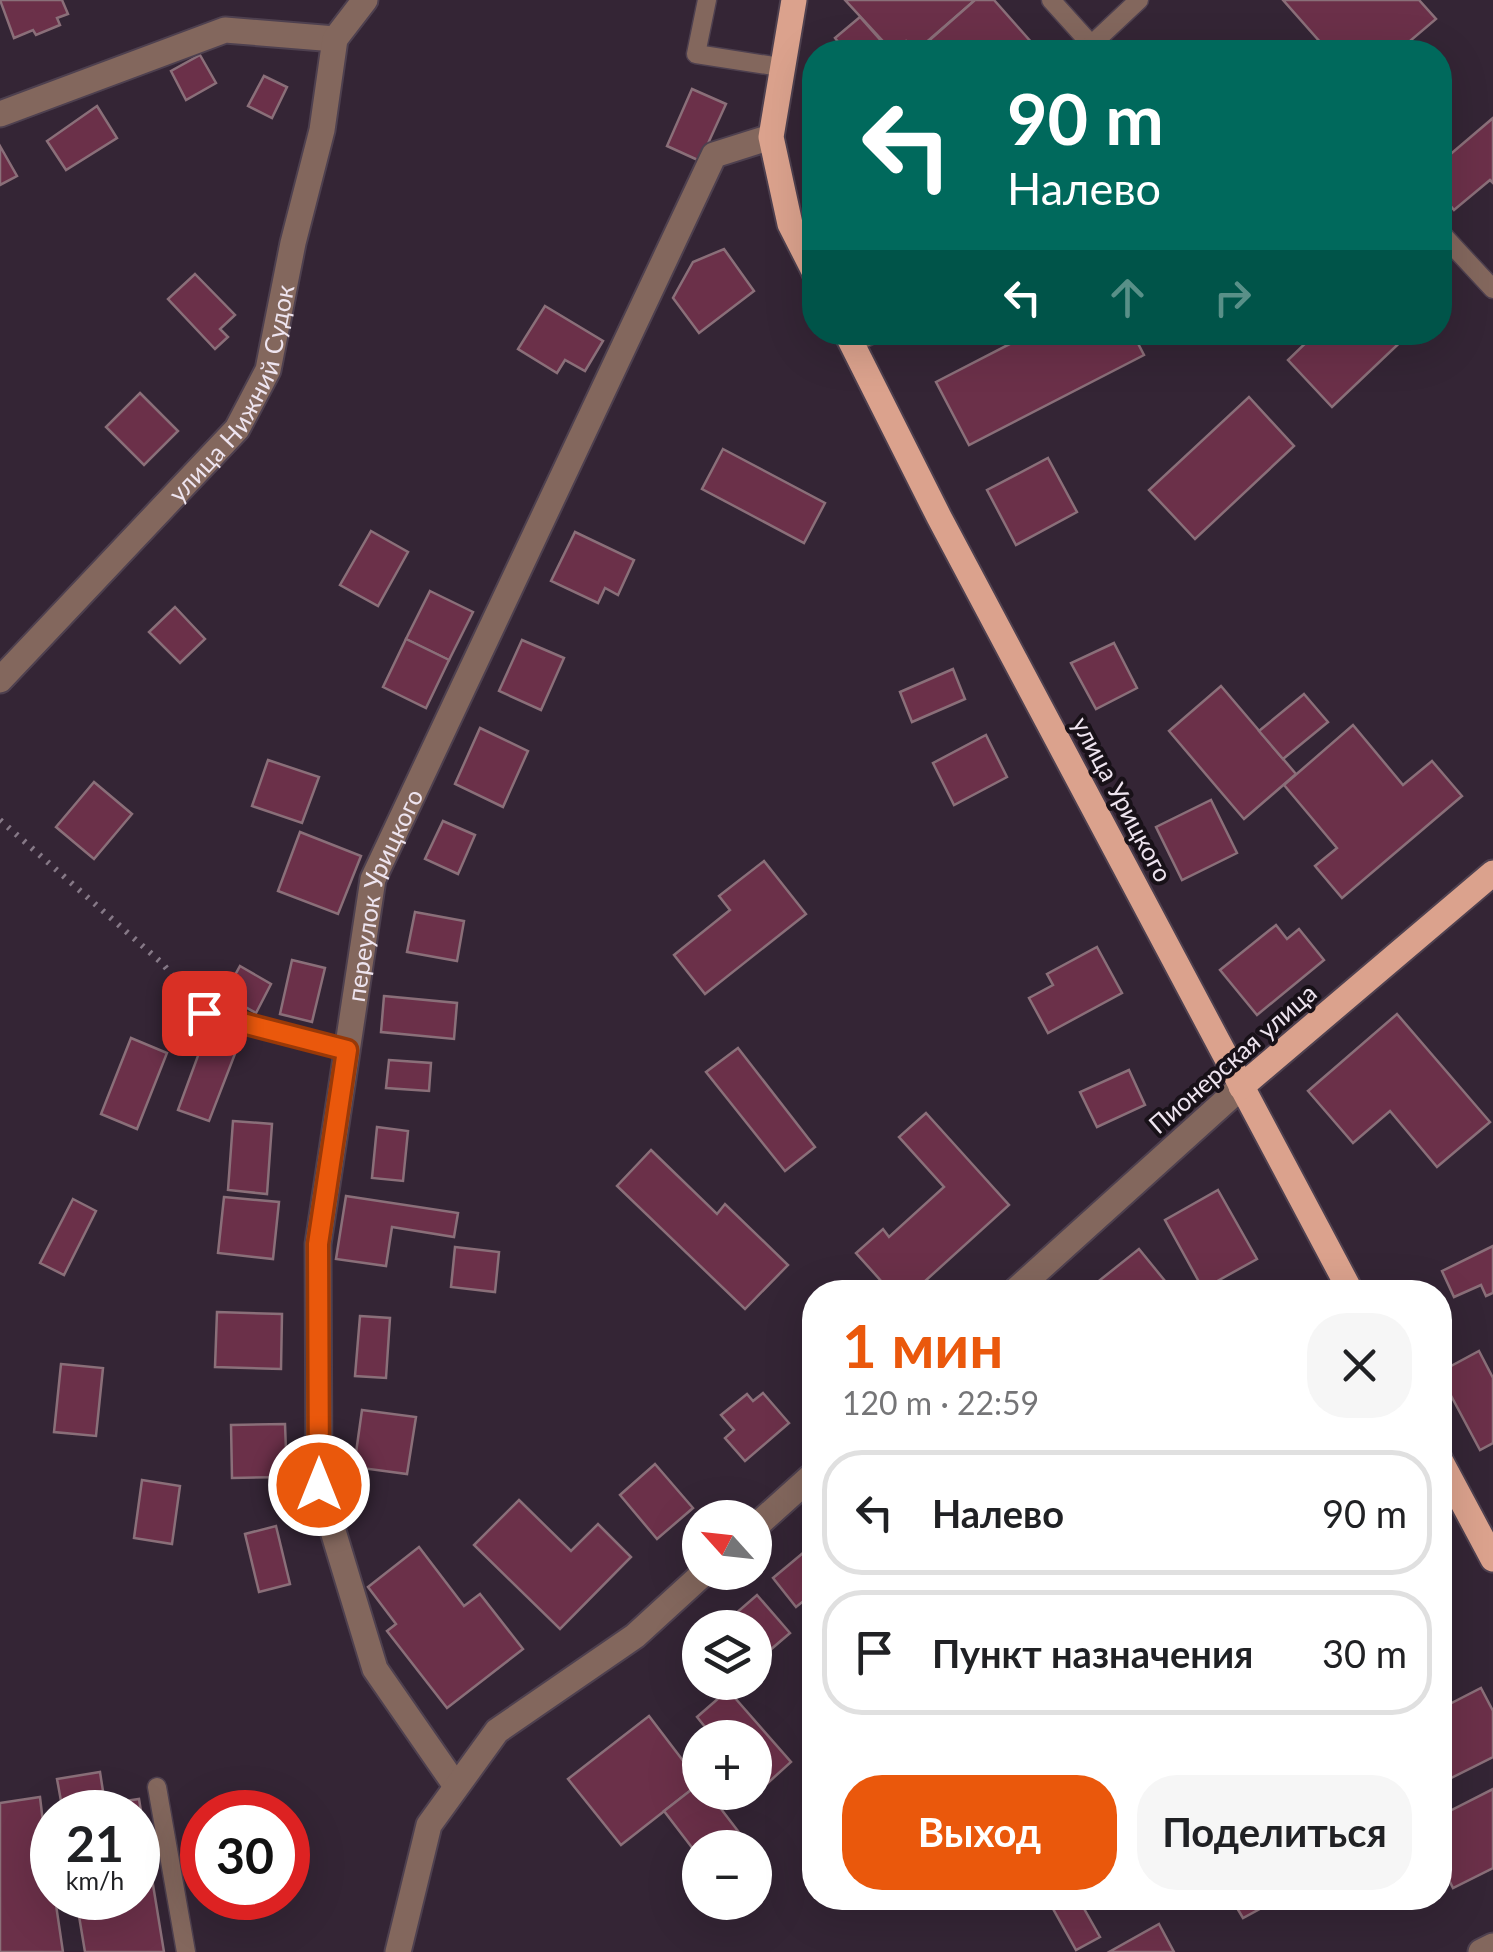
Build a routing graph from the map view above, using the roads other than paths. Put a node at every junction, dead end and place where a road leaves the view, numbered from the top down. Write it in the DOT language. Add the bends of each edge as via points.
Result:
graph roads {
  1 [pos="365,0"];
  2 [pos="707,0"];
  3 [pos="794,0"];
  4 [pos="1051,0"];
  5 [pos="1138,0"];
  6 [pos="336,39"];
  7 [pos="1087,40"];
  8 [pos="1101,40"];
  9 [pos="780,67"];
  10 [pos="0,114"];
  11 [pos="771,137"];
  12 [pos="1452,245"];
  13 [pos="802,248"];
  14 [pos="1493,290"];
  15 [pos="852,345"];
  16 [pos="0,680"];
  17 [pos="1493,872"];
  18 [pos="204,1013"];
  19 [pos="347,1050"];
  20 [pos="1241,1087"];
  21 [pos="1027,1280"];
  22 [pos="1345,1280"];
  23 [pos="1452,1482"];
  24 [pos="802,1485"];
  25 [pos="772,1512"];
  26 [pos="1493,1559"];
  27 [pos="685,1590"];
  28 [pos="456,1786"];
  29 [pos="157,1787"];
  30 [pos="1493,1946"];
  31 [pos="398,1951"];
  32 [pos="186,1952"];
  33 [pos="1482,1952"];
  1 -- 6 [label="street"];
  2 -- 9 [label="lane" via="696,54"];
  3 -- 9 [label="main road"];
  4 -- 7 [label="lane"];
  5 -- 8 [label="lane"];
  6 -- 10 [label="street" via="225,30"];
  6 -- 16 [label="street, улица Нижний Судок" via="268,370 237,429"];
  9 -- 11 [label="main road"];
  11 -- 13 [label="main road" via="790,224"];
  11 -- 19 [label="street, переулок Урицкого" via="714,155 372,879"];
  12 -- 14 [label="lane"];
  15 -- 20 [label="main road, улица Урицкого"];
  17 -- 20 [label="main road, Пионерская улица"];
  18 -- 19 [label="lane"];
  19 -- 28 [label="street, переулок Урицкого" via="318,1244 319,1485 375,1669"];
  20 -- 21 [label="street, Пионерская улица"];
  20 -- 22 [label="main road, улица Урицкого"];
  23 -- 26 [label="main road"];
  24 -- 25 [label="street"];
  27 -- 28 [label="street" via="635,1636 496,1731"];
  28 -- 31 [label="street" via="429,1825"];
  29 -- 32 [label="lane"];
  30 -- 33 [label="street"];
}
